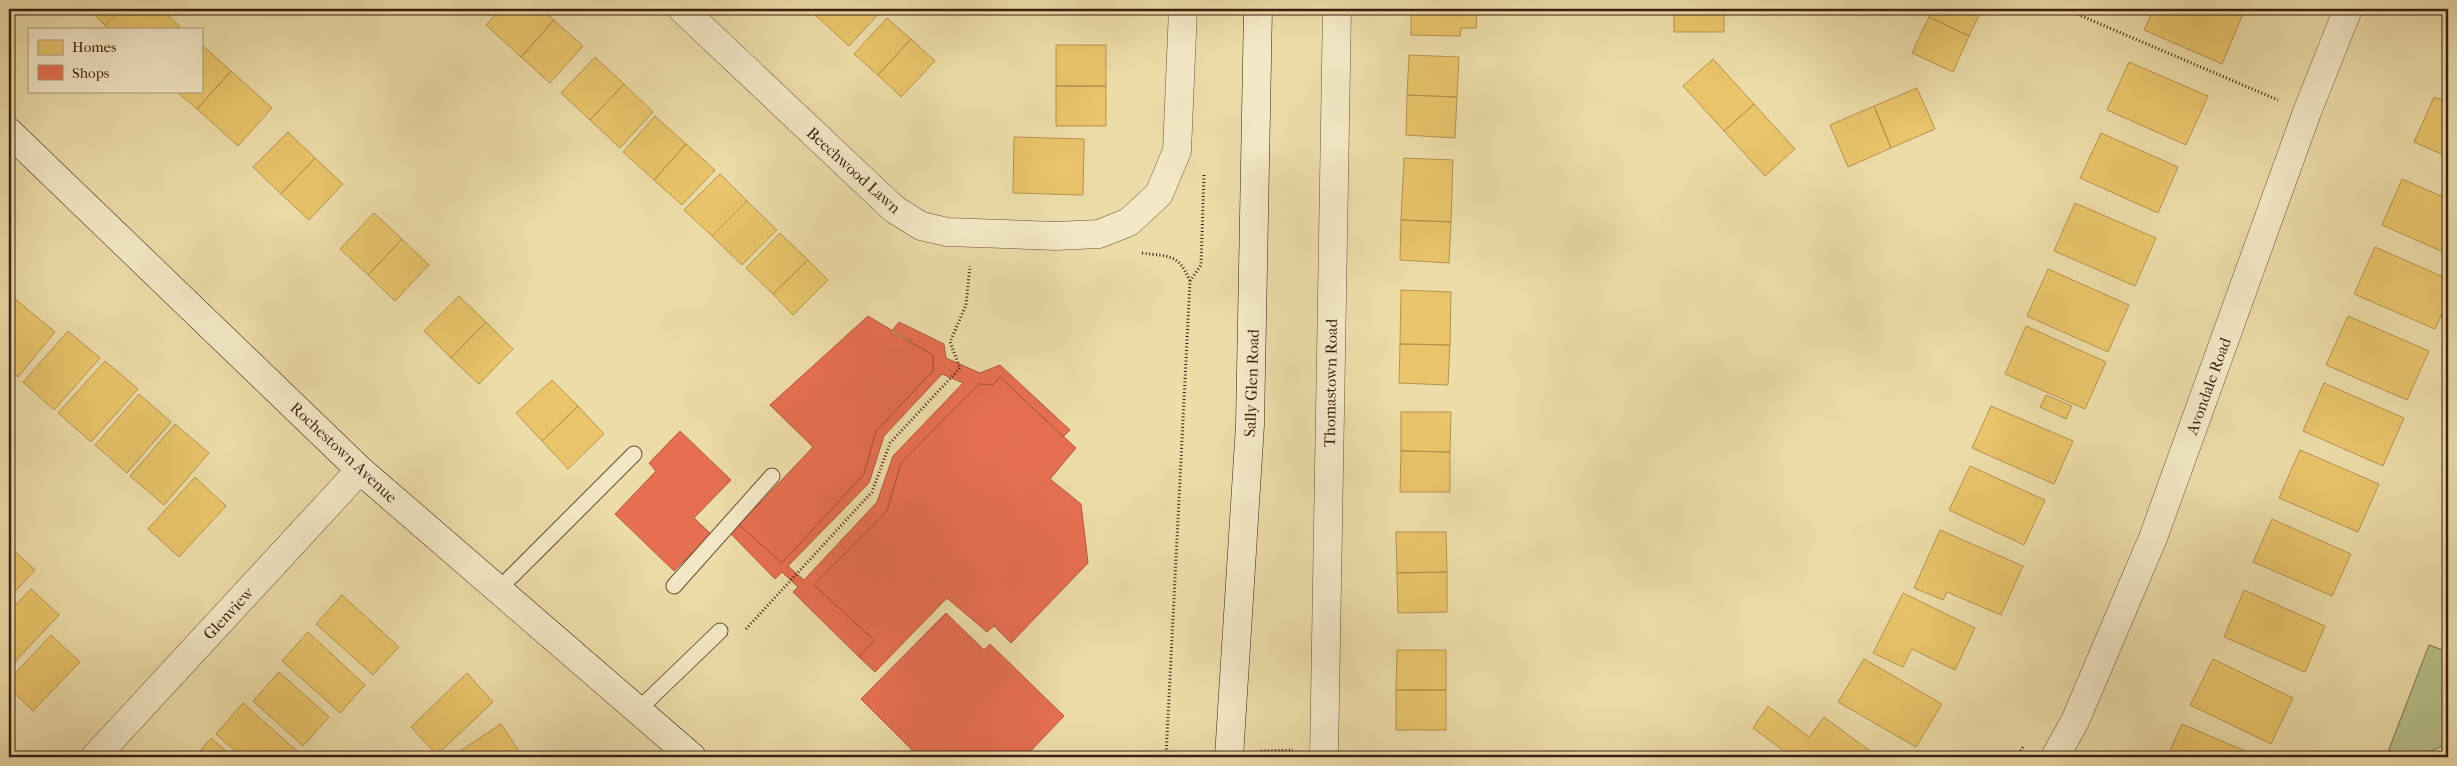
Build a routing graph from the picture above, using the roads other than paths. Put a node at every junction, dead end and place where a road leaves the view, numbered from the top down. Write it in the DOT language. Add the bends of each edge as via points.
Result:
graph roads {
  1 [pos="682,9"];
  2 [pos="1183,9"];
  3 [pos="1258,9"];
  4 [pos="1337,9"];
  5 [pos="2348,9"];
  6 [pos="9,132"];
  7 [pos="634,454"];
  8 [pos="360,470"];
  9 [pos="772,476"];
  10 [pos="674,586"];
  11 [pos="498,590"];
  12 [pos="720,631"];
  13 [pos="636,711"];
  14 [pos="95,757"];
  15 [pos="692,757"];
  16 [pos="1229,757"];
  17 [pos="1324,757"];
  18 [pos="2055,757"];
  1 -- 2 [label="street, Beechwood Lawn" via="894,209 921,226 947,232 1056,236 1099,234 1129,222 1159,194 1177,151"];
  3 -- 16 [label="street, Sally Glen Road" via="1250,425"];
  4 -- 17 [label="street, Thomastown Road"];
  5 -- 18 [label="street, Avondale Road" via="2306,112 2153,538 2075,721"];
  6 -- 8 [label="street, Rochestown Avenue"];
  7 -- 11 [label="lane"];
  8 -- 11 [label="street, Rochestown Avenue"];
  8 -- 14 [label="street, Glenview"];
  9 -- 10 [label="lane"];
  11 -- 13 [label="street, Rochestown Avenue"];
  12 -- 13 [label="lane"];
  13 -- 15 [label="street, Rochestown Avenue"];
}
